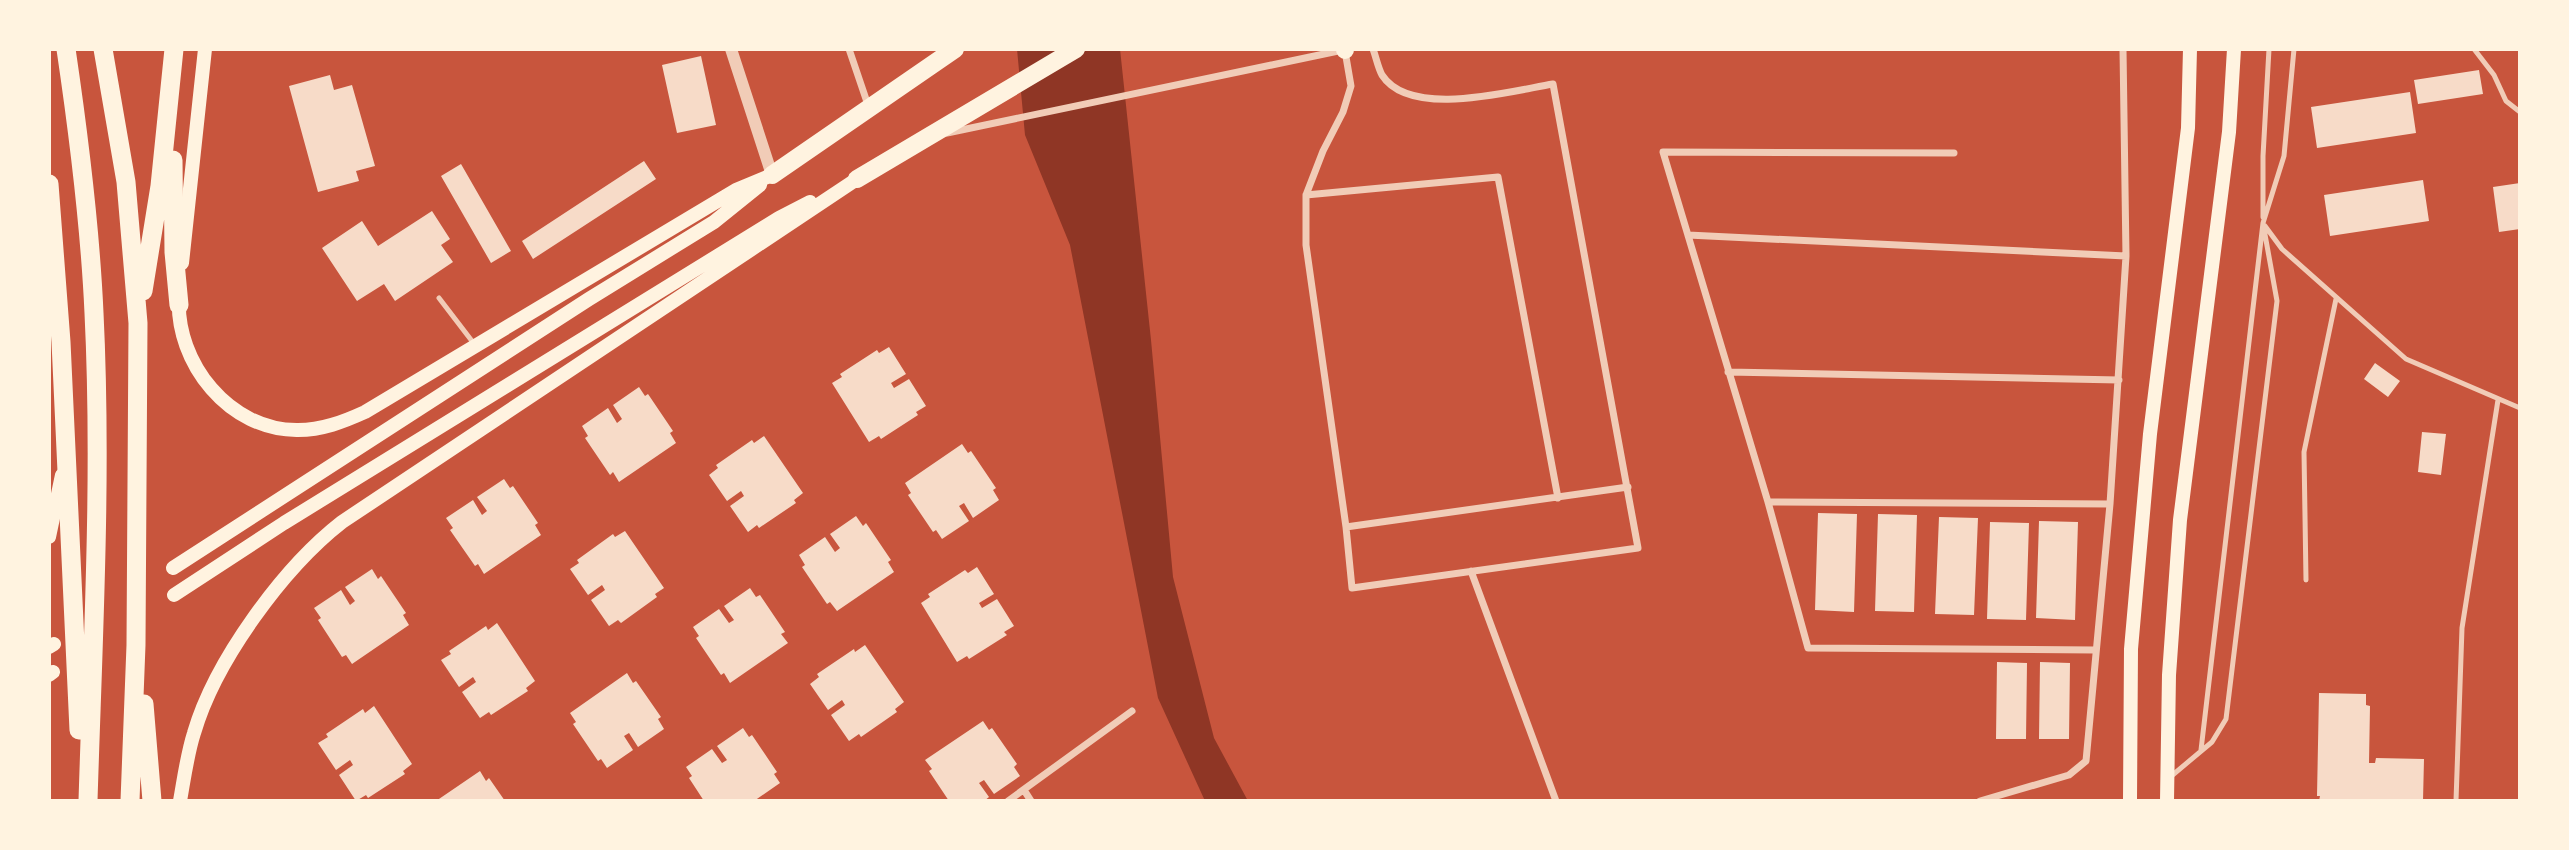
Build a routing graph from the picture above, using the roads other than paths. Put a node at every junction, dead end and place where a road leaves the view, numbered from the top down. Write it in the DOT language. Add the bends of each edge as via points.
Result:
graph roads {
  1 [pos="66,49"];
  2 [pos="103,49"];
  3 [pos="174,49"];
  4 [pos="205,49"];
  5 [pos="731,49"];
  6 [pos="849,49"];
  7 [pos="956,49"];
  8 [pos="1076,49"];
  9 [pos="1345,49"];
  10 [pos="1350,49"];
  11 [pos="1374,49"];
  12 [pos="2123,49"];
  13 [pos="2190,49"];
  14 [pos="2234,49"];
  15 [pos="2269,49"];
  16 [pos="2294,49"];
  17 [pos="2474,49"];
  18 [pos="172,70"];
  19 [pos="869,108"];
  20 [pos="2520,112"];
  21 [pos="928,137"];
  22 [pos="1954,153"];
  23 [pos="772,175"];
  24 [pos="857,179"];
  25 [pos="49,184"];
  26 [pos="1306,195"];
  27 [pos="2263,223"];
  28 [pos="1688,235"];
  29 [pos="2126,256"];
  30 [pos="439,298"];
  31 [pos="2336,299"];
  32 [pos="179,305"];
  33 [pos="138,323"];
  34 [pos="475,345"];
  35 [pos="49,369"];
  36 [pos="1728,372"];
  37 [pos="2119,380"];
  38 [pos="2498,400"];
  39 [pos="2520,408"];
  40 [pos="65,457"];
  41 [pos="1628,487"];
  42 [pos="1558,499"];
  43 [pos="1768,502"];
  44 [pos="2110,504"];
  45 [pos="1346,527"];
  46 [pos="49,537"];
  47 [pos="173,568"];
  48 [pos="1471,571"];
  49 [pos="2306,580"];
  50 [pos="174,595"];
  51 [pos="136,602"];
  52 [pos="2095,650"];
  53 [pos="1132,711"];
  54 [pos="2201,750"];
  55 [pos="2167,780"];
  56 [pos="1024,790"];
  57 [pos="82,801"];
  58 [pos="88,801"];
  59 [pos="130,801"];
  60 [pos="152,801"];
  61 [pos="180,801"];
  62 [pos="1008,801"];
  63 [pos="1031,801"];
  64 [pos="1556,801"];
  65 [pos="1980,801"];
  66 [pos="2130,801"];
  67 [pos="2168,801"];
  68 [pos="2456,801"];
  1 -- 58 [label="highway" via="84,174 94,313 97,528"];
  2 -- 33 [label="highway" via="126,182"];
  3 -- 18 [label="highway"];
  4 -- 32 [label="main road"];
  5 -- 23 [label="street"];
  6 -- 19 [label="street"];
  7 -- 19 [label="main road"];
  8 -- 21 [label="main road"];
  9 -- 10 [label="street"];
  9 -- 21 [label="street"];
  9 -- 26 [label="street" via="1351,86"];
  11 -- 41 [label="street" via="1383,76 1407,95 1448,101 1553,84"];
  12 -- 29 [label="street"];
  13 -- 66 [label="main road" via="2188,128 2150,434 2131,649"];
  14 -- 55 [label="main road" via="2230,132 2180,520"];
  15 -- 27 [label="lane"];
  16 -- 27 [label="lane" via="2284,156"];
  17 -- 20 [label="lane" via="2506,101"];
  18 -- 32 [label="highway"];
  18 -- 33 [label="highway" via="160,186"];
  19 -- 23 [label="main road"];
  21 -- 24 [label="main road"];
  22 -- 28 [label="street" via="1663,152"];
  23 -- 34 [label="main road" via="736,190"];
  23 -- 47 [label="main road" via="714,222"];
  24 -- 50 [label="main road" via="779,218"];
  24 -- 61 [label="main road" via="316,542 248,626 203,707"];
  25 -- 40 [label="highway"];
  26 -- 42 [label="street" via="1498,177"];
  26 -- 45 [label="street" via="1306,245"];
  27 -- 31 [label="lane" via="2282,249"];
  27 -- 54 [label="lane"];
  27 -- 54 [label="lane" via="2277,301 2226,719 2213,742"];
  28 -- 29 [label="street"];
  28 -- 36 [label="street"];
  29 -- 37 [label="street"];
  30 -- 34 [label="lane"];
  31 -- 38 [label="lane" via="2406,359"];
  31 -- 49 [label="lane" via="2304,452"];
  32 -- 34 [label="main road" via="187,348 209,386 236,412 271,428 316,429 339,424"];
  33 -- 51 [label="highway"];
  35 -- 40 [label="highway"];
  36 -- 37 [label="street"];
  36 -- 43 [label="street"];
  37 -- 44 [label="street"];
  38 -- 39 [label="lane"];
  38 -- 68 [label="lane" via="2462,628"];
  40 -- 46 [label="main road"];
  40 -- 57 [label="highway"];
  41 -- 42 [label="street"];
  41 -- 48 [label="street" via="1638,548"];
  42 -- 45 [label="street"];
  43 -- 44 [label="street"];
  43 -- 52 [label="street" via="1808,648"];
  44 -- 52 [label="street"];
  45 -- 48 [label="street" via="1352,588"];
  48 -- 64 [label="street"];
  51 -- 59 [label="highway"];
  51 -- 60 [label="highway"];
  52 -- 65 [label="street" via="2085,761 2069,775"];
  53 -- 56 [label="street"];
  54 -- 55 [label="lane"];
  55 -- 67 [label="main road"];
  56 -- 62 [label="street"];
  56 -- 63 [label="street"];
}
